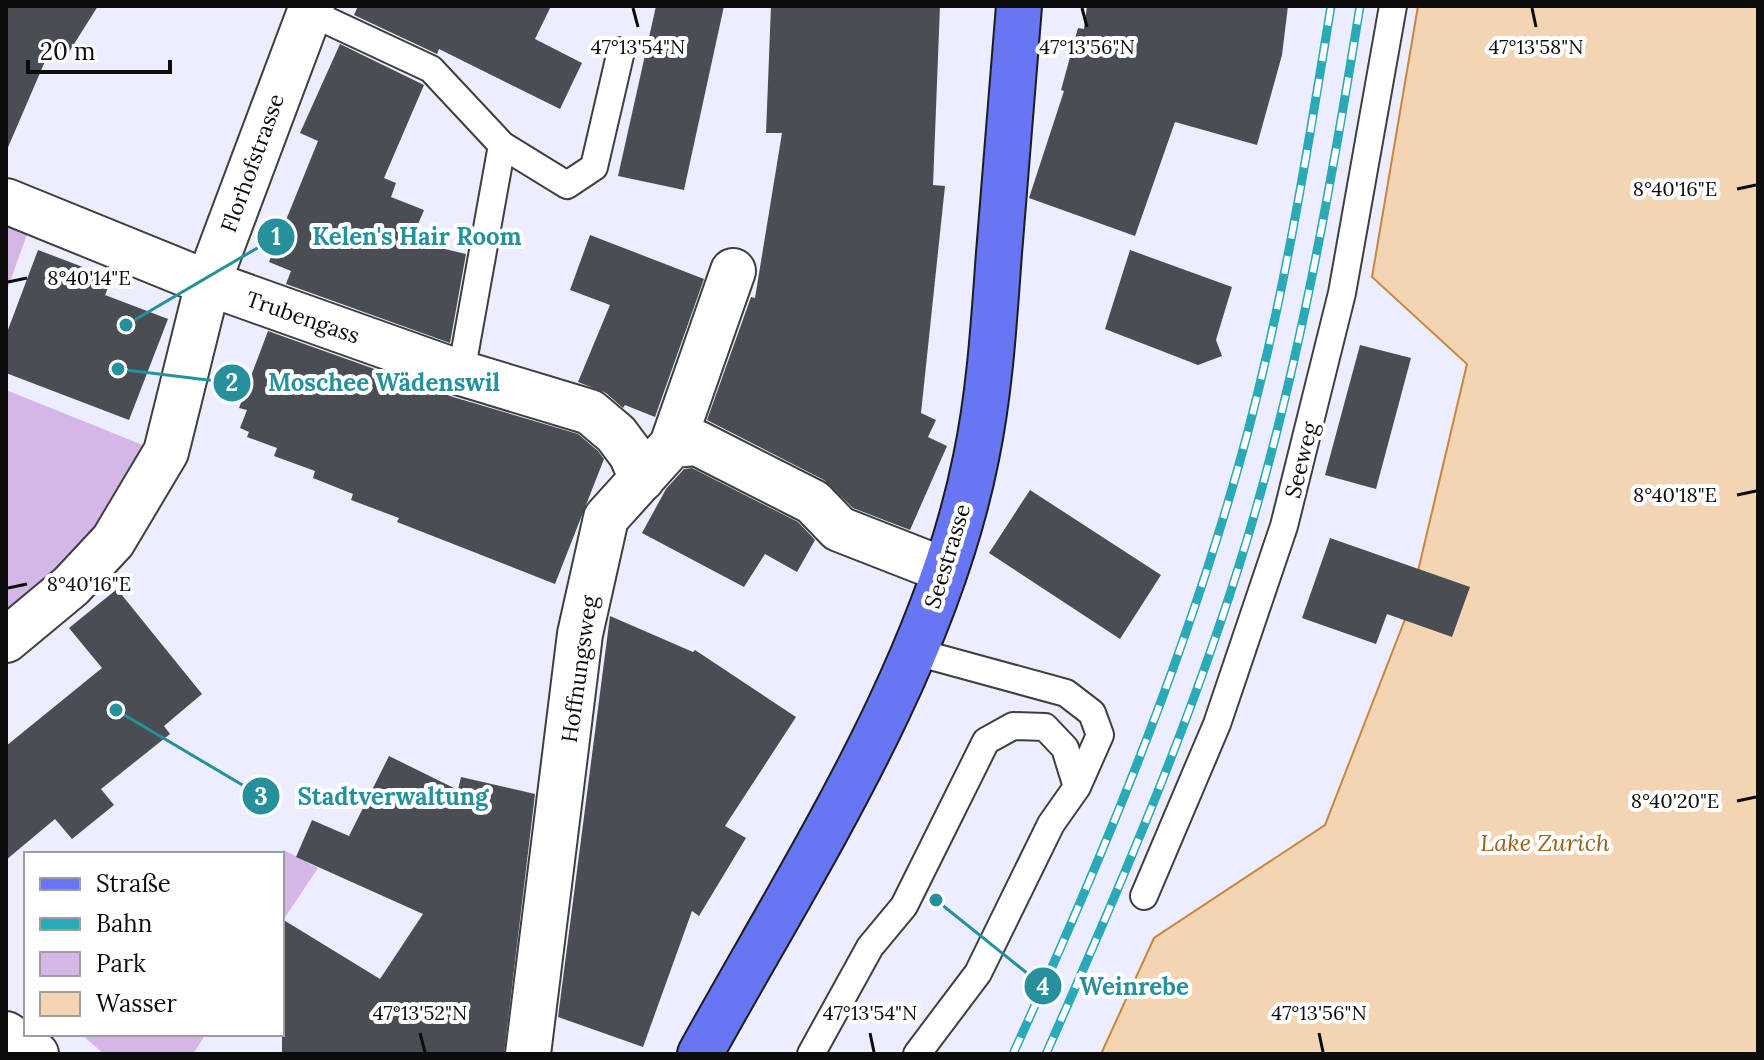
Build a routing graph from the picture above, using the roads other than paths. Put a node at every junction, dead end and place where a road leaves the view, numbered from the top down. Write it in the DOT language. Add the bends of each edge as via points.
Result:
graph roads {
  1 [pos="1019,6"];
  2 [pos="1393,6"];
  3 [pos="310,9"];
  4 [pos="621,51"];
  5 [pos="502,145"];
  6 [pos="6,201"];
  7 [pos="733,271"];
  8 [pos="208,283"];
  9 [pos="461,373"];
  10 [pos="672,445"];
  11 [pos="642,479"];
  12 [pos="944,570"];
  13 [pos="6,640"];
  14 [pos="916,652"];
  15 [pos="1077,787"];
  16 [pos="1144,896"];
  17 [pos="6,1034"];
  18 [pos="36,1054"];
  19 [pos="528,1054"];
  20 [pos="700,1054"];
  21 [pos="811,1054"];
  22 [pos="917,1054"];
  1 -- 12 [label="main road, Seestrasse" via="991,353 976,459"];
  2 -- 16 [label="lane, Seeweg" via="1342,293 1284,526 1217,724"];
  3 -- 5 [label="lane" via="431,69"];
  3 -- 8 [label="street, Florhofstrasse"];
  4 -- 5 [label="lane" via="594,167 567,185"];
  5 -- 9 [label="lane"];
  6 -- 8 [label="street, Trubengass"];
  7 -- 10 [label="street, Hoffnungsweg"];
  8 -- 9 [label="street, Trubengass"];
  8 -- 13 [label="street, Florhofstrasse" via="166,452 113,541 71,586"];
  9 -- 11 [label="street, Trubengass" via="590,412 616,434"];
  10 -- 11 [label="street, Hoffnungsweg"];
  10 -- 12 [label="street" via="697,443 813,502 839,529"];
  11 -- 19 [label="street, Hoffnungsweg" via="606,518 580,634"];
  12 -- 14 [label="main road, Seestrasse"];
  14 -- 15 [label="lane" via="1066,693 1092,713 1100,735"];
  14 -- 20 [label="main road, Seestrasse"];
  15 -- 21 [label="lane" via="1065,748 1045,727 1013,726 986,741 904,906 870,947"];
  15 -- 22 [label="lane" via="1051,824 978,973"];
  17 -- 18 [label="street"];
}
